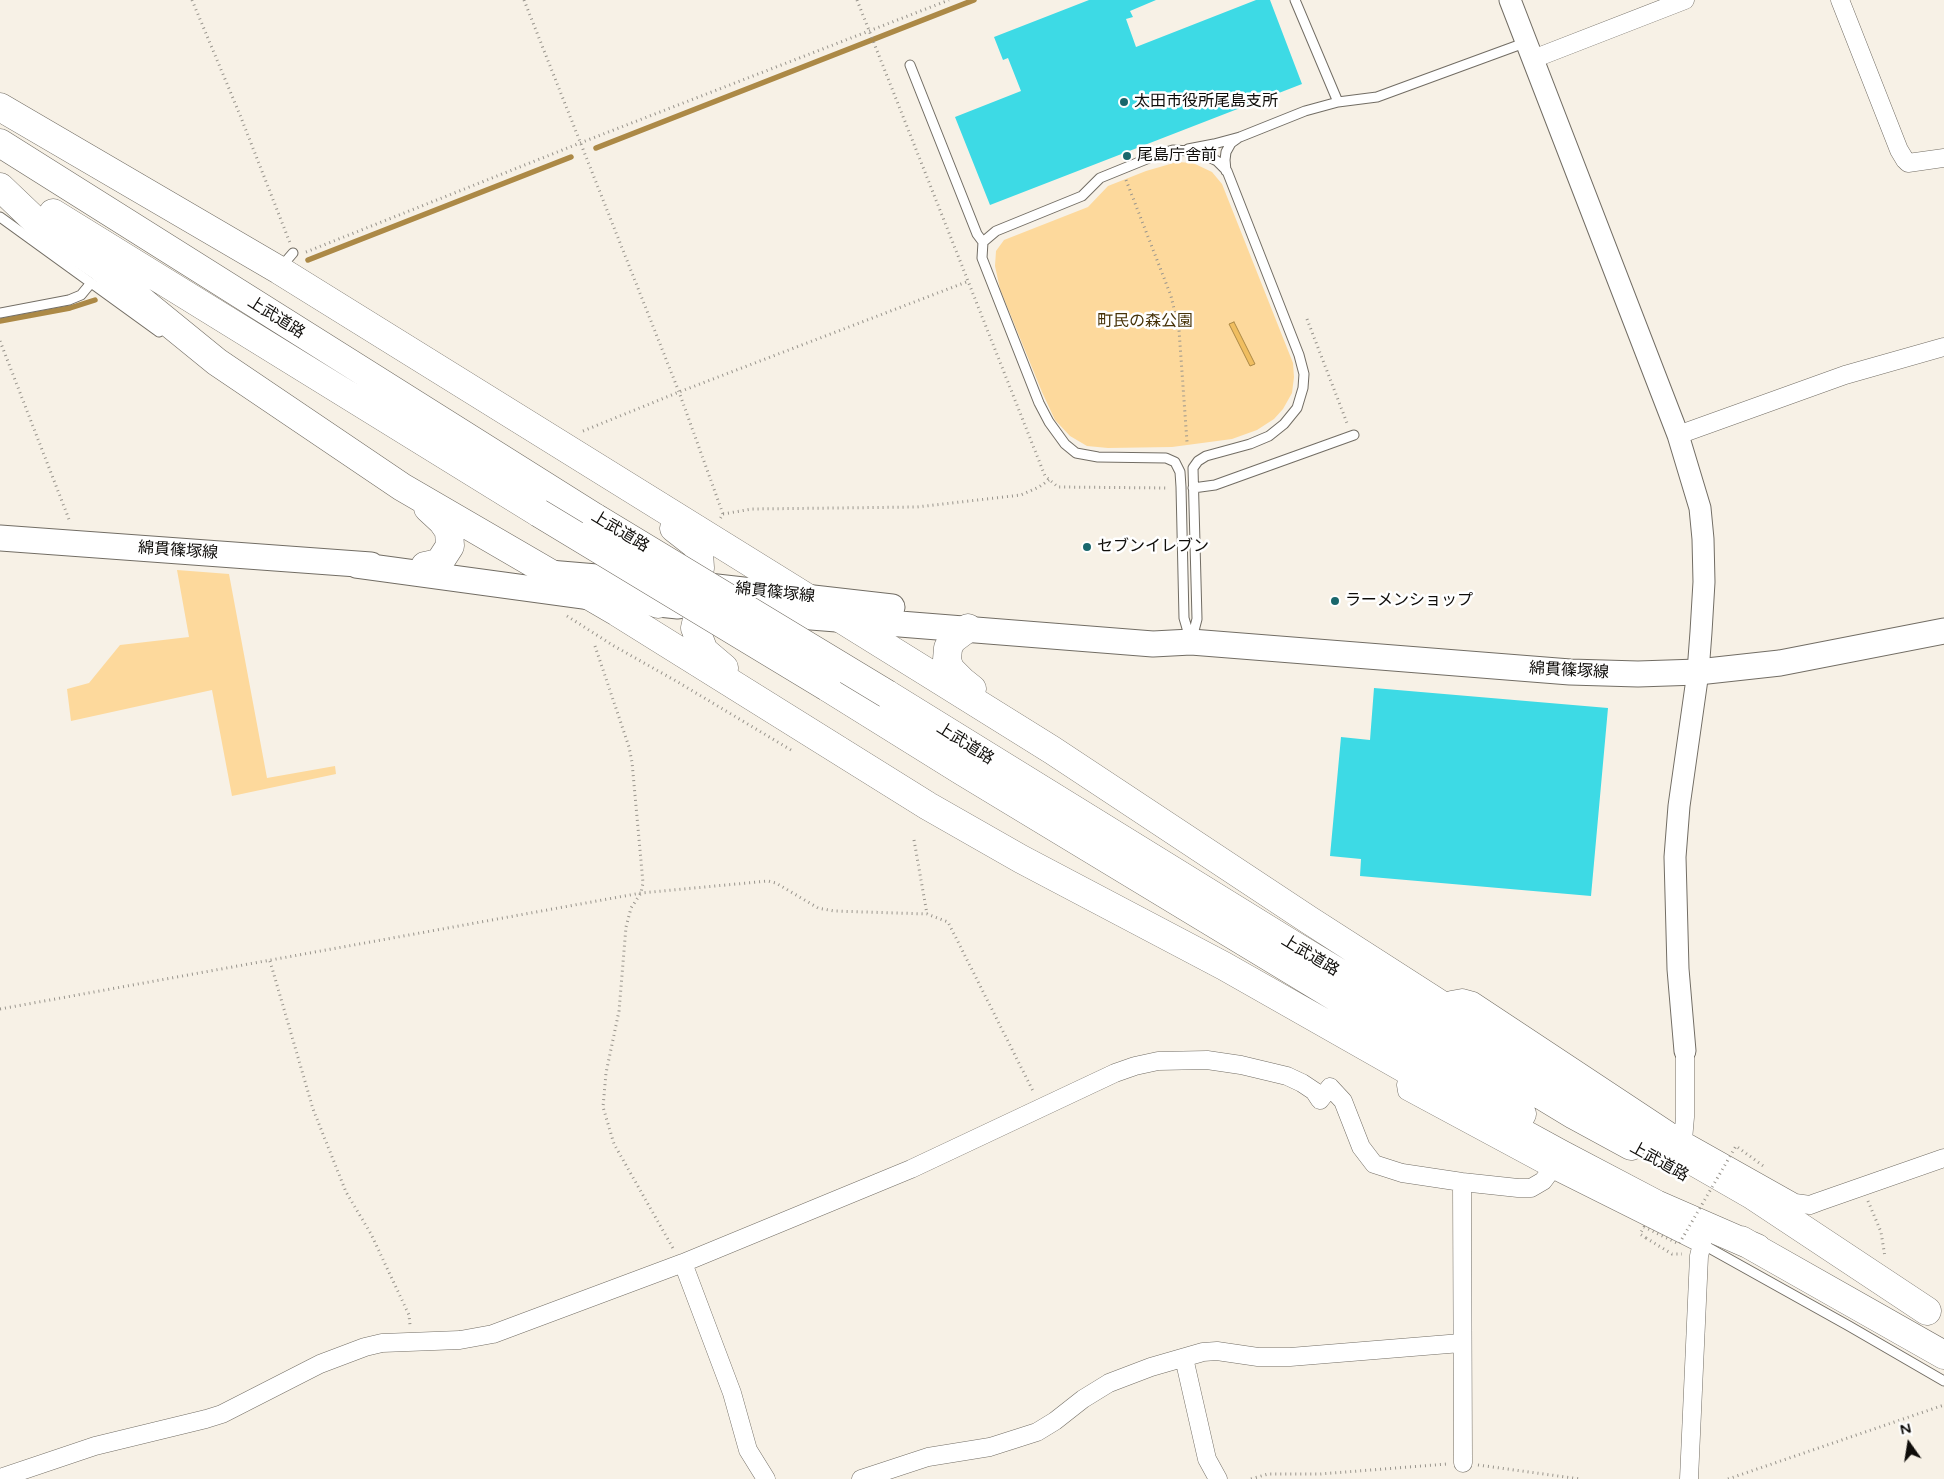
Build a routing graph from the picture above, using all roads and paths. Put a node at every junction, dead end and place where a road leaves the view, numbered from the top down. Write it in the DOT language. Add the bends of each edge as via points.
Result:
graph roads {
  1 [pos="192,0"];
  2 [pos="524,0"];
  3 [pos="949,0"];
  4 [pos="1295,0"];
  5 [pos="1510,0"];
  6 [pos="1685,0"];
  7 [pos="1840,0"];
  8 [pos="1530,51"];
  9 [pos="910,65"];
  10 [pos="1338,102"];
  11 [pos="0,107"];
  12 [pos="1240,137"];
  13 [pos="0,143"];
  14 [pos="580,143"];
  15 [pos="1173,150"];
  16 [pos="1944,158"];
  17 [pos="1226,172"];
  18 [pos="1126,179"];
  19 [pos="0,182"];
  20 [pos="0,187"];
  21 [pos="0,217"];
  22 [pos="983,242"];
  23 [pos="286,262"];
  24 [pos="969,281"];
  25 [pos="91,283"];
  26 [pos="0,313"];
  27 [pos="1307,319"];
  28 [pos="170,339"];
  29 [pos="0,341"];
  30 [pos="1944,347"];
  31 [pos="202,362"];
  32 [pos="242,390"];
  33 [pos="679,392"];
  34 [pos="1354,435"];
  35 [pos="1678,435"];
  36 [pos="1187,442"];
  37 [pos="566,447"];
  38 [pos="1050,480"];
  39 [pos="626,486"];
  40 [pos="402,487"];
  41 [pos="1193,488"];
  42 [pos="723,514"];
  43 [pos="699,532"];
  44 [pos="0,538"];
  45 [pos="71,543"];
  46 [pos="356,565"];
  47 [pos="426,566"];
  48 [pos="549,573"];
  49 [pos="736,589"];
  50 [pos="697,596"];
  51 [pos="802,596"];
  52 [pos="591,597"];
  53 [pos="658,604"];
  54 [pos="841,619"];
  55 [pos="968,628"];
  56 [pos="1944,631"];
  57 [pos="1191,642"];
  58 [pos="594,646"];
  59 [pos="1698,672"];
  60 [pos="812,735"];
  61 [pos="1052,750"];
  62 [pos="914,840"];
  63 [pos="640,893"];
  64 [pos="927,914"];
  65 [pos="270,961"];
  66 [pos="1443,1005"];
  67 [pos="0,1009"];
  68 [pos="1685,1051"];
  69 [pos="1409,1071"];
  70 [pos="1040,1107"];
  71 [pos="1683,1140"];
  72 [pos="1944,1158"];
  73 [pos="1766,1168"];
  74 [pos="1552,1169"];
  75 [pos="1462,1182"];
  76 [pos="1862,1187"];
  77 [pos="1702,1244"];
  78 [pos="1757,1248"];
  79 [pos="1672,1254"];
  80 [pos="1885,1258"];
  81 [pos="683,1263"];
  82 [pos="1935,1316"];
  83 [pos="1855,1317"];
  84 [pos="412,1342"];
  85 [pos="1461,1343"];
  86 [pos="1944,1355"];
  87 [pos="1184,1358"];
  88 [pos="1944,1381"];
  89 [pos="1944,1405"];
  90 [pos="1463,1463"];
  91 [pos="0,1478"];
  92 [pos="766,1479"];
  93 [pos="861,1479"];
  94 [pos="1218,1479"];
  95 [pos="1251,1479"];
  96 [pos="1580,1479"];
  97 [pos="1689,1479"];
  98 [pos="1728,1479"];
  1 -- 23 [label="path" via="240,114"];
  2 -- 14 [label="path"];
  3 -- 14 [label="path"];
  4 -- 10 [label="lane"];
  5 -- 8 [label="street"];
  6 -- 8 [label="street"];
  7 -- 16 [label="street" via="1905,160"];
  8 -- 10 [label="lane" via="1377,97"];
  8 -- 35 [label="street"];
  9 -- 22 [label="lane"];
  10 -- 12 [label="lane" via="1305,111"];
  11 -- 23 [label="highway"];
  12 -- 15 [label="lane"];
  12 -- 17 [label="lane" via="1226,152"];
  13 -- 82 [label="highway, 上武道路, bridge" via="596,518 1273,933 1574,1115"];
  14 -- 23 [label="path"];
  14 -- 33 [label="path"];
  15 -- 17 [label="lane" via="1204,155 1217,161"];
  15 -- 22 [label="lane" via="1100,178 1082,196 996,232"];
  17 -- 41 [label="lane" via="1299,355 1304,374 1303,388 1297,408 1269,436 1198,461 1193,468"];
  18 -- 36 [label="path" via="1171,296 1179,330"];
  19 -- 78 [label="highway, 上武道路, bridge" via="1410,1042 1564,1141"];
  20 -- 40 [label="highway" via="42,227 99,266 217,362"];
  21 -- 25 [label="lane"];
  22 -- 57 [label="lane" via="982,258 1032,385 1049,422 1065,444 1076,453 1098,457 1166,458 1174,462 1180,472 1184,618"];
  23 -- 37 [label="highway"];
  24 -- 33 [label="path"];
  25 -- 26 [label="lane" via="81,295 69,300"];
  25 -- 28 [label="lane"];
  27 -- 34 [label="path" via="1343,416"];
  29 -- 45 [label="path" via="71,524"];
  30 -- 35 [label="street" via="1845,375"];
  31 -- 32 [label="lane"];
  33 -- 37 [label="path" via="581,432"];
  33 -- 42 [label="path"];
  34 -- 41 [label="lane" via="1224,482"];
  35 -- 59 [label="street" via="1700,508 1703,539 1704,582"];
  37 -- 39 [label="highway"];
  38 -- 42 [label="path" via="1021,495 917,507 752,509"];
  39 -- 43 [label="highway"];
  39 -- 50 [label="highway" via="696,546 701,563"];
  40 -- 47 [label="highway" via="449,531 450,546 444,558 439,563"];
  40 -- 48 [label="highway"];
  41 -- 57 [label="lane" via="1197,618"];
  42 -- 43 [label="path" via="714,527"];
  43 -- 51 [label="highway"];
  44 -- 45 [label="main road, 綿貫篠塚線"];
  45 -- 46 [label="main road, 綿貫篠塚線"];
  46 -- 47 [label="main road, 綿貫篠塚線"];
  46 -- 52 [label="main road, 綿貫篠塚線"];
  47 -- 48 [label="main road, 綿貫篠塚線"];
  48 -- 50 [label="main road, 綿貫篠塚線"];
  48 -- 52 [label="highway"];
  49 -- 50 [label="highway" via="712,600"];
  49 -- 51 [label="main road, 綿貫篠塚線"];
  50 -- 53 [label="highway"];
  50 -- 54 [label="main road, 綿貫篠塚線"];
  50 -- 60 [label="highway" via="695,628 704,651"];
  51 -- 54 [label="highway"];
  51 -- 57 [label="main road, 綿貫篠塚線" via="887,607 1154,630"];
  52 -- 53 [label="main road, 綿貫篠塚線"];
  52 -- 60 [label="highway"];
  54 -- 55 [label="main road, 綿貫篠塚線"];
  54 -- 61 [label="highway"];
  55 -- 57 [label="main road, 綿貫篠塚線" via="1153,644"];
  55 -- 61 [label="highway" via="958,634 948,648 950,669"];
  56 -- 59 [label="main road, 綿貫篠塚線" via="1780,662"];
  57 -- 59 [label="main road, 綿貫篠塚線" via="1570,672"];
  58 -- 63 [label="path" via="632,762 644,883"];
  59 -- 68 [label="street" via="1679,806 1676,857 1678,969"];
  60 -- 69 [label="highway" via="1021,860 1224,966"];
  61 -- 66 [label="highway"];
  62 -- 64 [label="path"];
  63 -- 64 [label="path" via="768,881 818,908"];
  63 -- 65 [label="path"];
  63 -- 81 [label="path" via="631,908 626,927 619,1011 606,1073 603,1107 614,1144"];
  64 -- 70 [label="path" via="948,922"];
  65 -- 67 [label="path"];
  65 -- 84 [label="path" via="313,1109 346,1192 372,1234 409,1315"];
  66 -- 71 [label="street" via="1462,998 1473,1001"];
  66 -- 82 [label="highway" via="1611,1114 1752,1195"];
  68 -- 71 [label="street"];
  69 -- 74 [label="street" via="1408,1092"];
  69 -- 78 [label="highway" via="1656,1204"];
  70 -- 75 [label="street" via="1115,1073 1158,1061 1207,1060 1242,1065 1287,1076 1302,1083 1320,1100 1330,1087 1343,1101 1361,1147 1374,1164 1402,1173"];
  70 -- 81 [label="street" via="911,1169"];
  71 -- 76 [label="street" via="1796,1203 1810,1205"];
  72 -- 76 [label="street"];
  73 -- 79 [label="path, bridge" via="1736,1146 1679,1244 1644,1227 1640,1234"];
  74 -- 75 [label="street" via="1543,1181 1531,1188"];
  74 -- 77 [label="street"];
  75 -- 85 [label="street"];
  76 -- 80 [label="path" via="1882,1232"];
  77 -- 83 [label="lane"];
  77 -- 97 [label="street"];
  78 -- 83 [label="highway, 上武道路"];
  81 -- 84 [label="street" via="493,1334 460,1340"];
  81 -- 92 [label="street" via="732,1393 748,1450"];
  83 -- 86 [label="highway, 上武道路"];
  83 -- 88 [label="lane"];
  84 -- 91 [label="street" via="382,1343 356,1350 320,1364 222,1414 95,1446"];
  85 -- 87 [label="street" via="1290,1357 1258,1357 1217,1351"];
  85 -- 90 [label="street"];
  87 -- 93 [label="street" via="1109,1384 1036,1432 990,1447 928,1457"];
  87 -- 94 [label="street" via="1207,1459"];
  89 -- 98 [label="path"];
  90 -- 95 [label="path" via="1320,1474 1268,1474"];
  90 -- 96 [label="path"];
}
